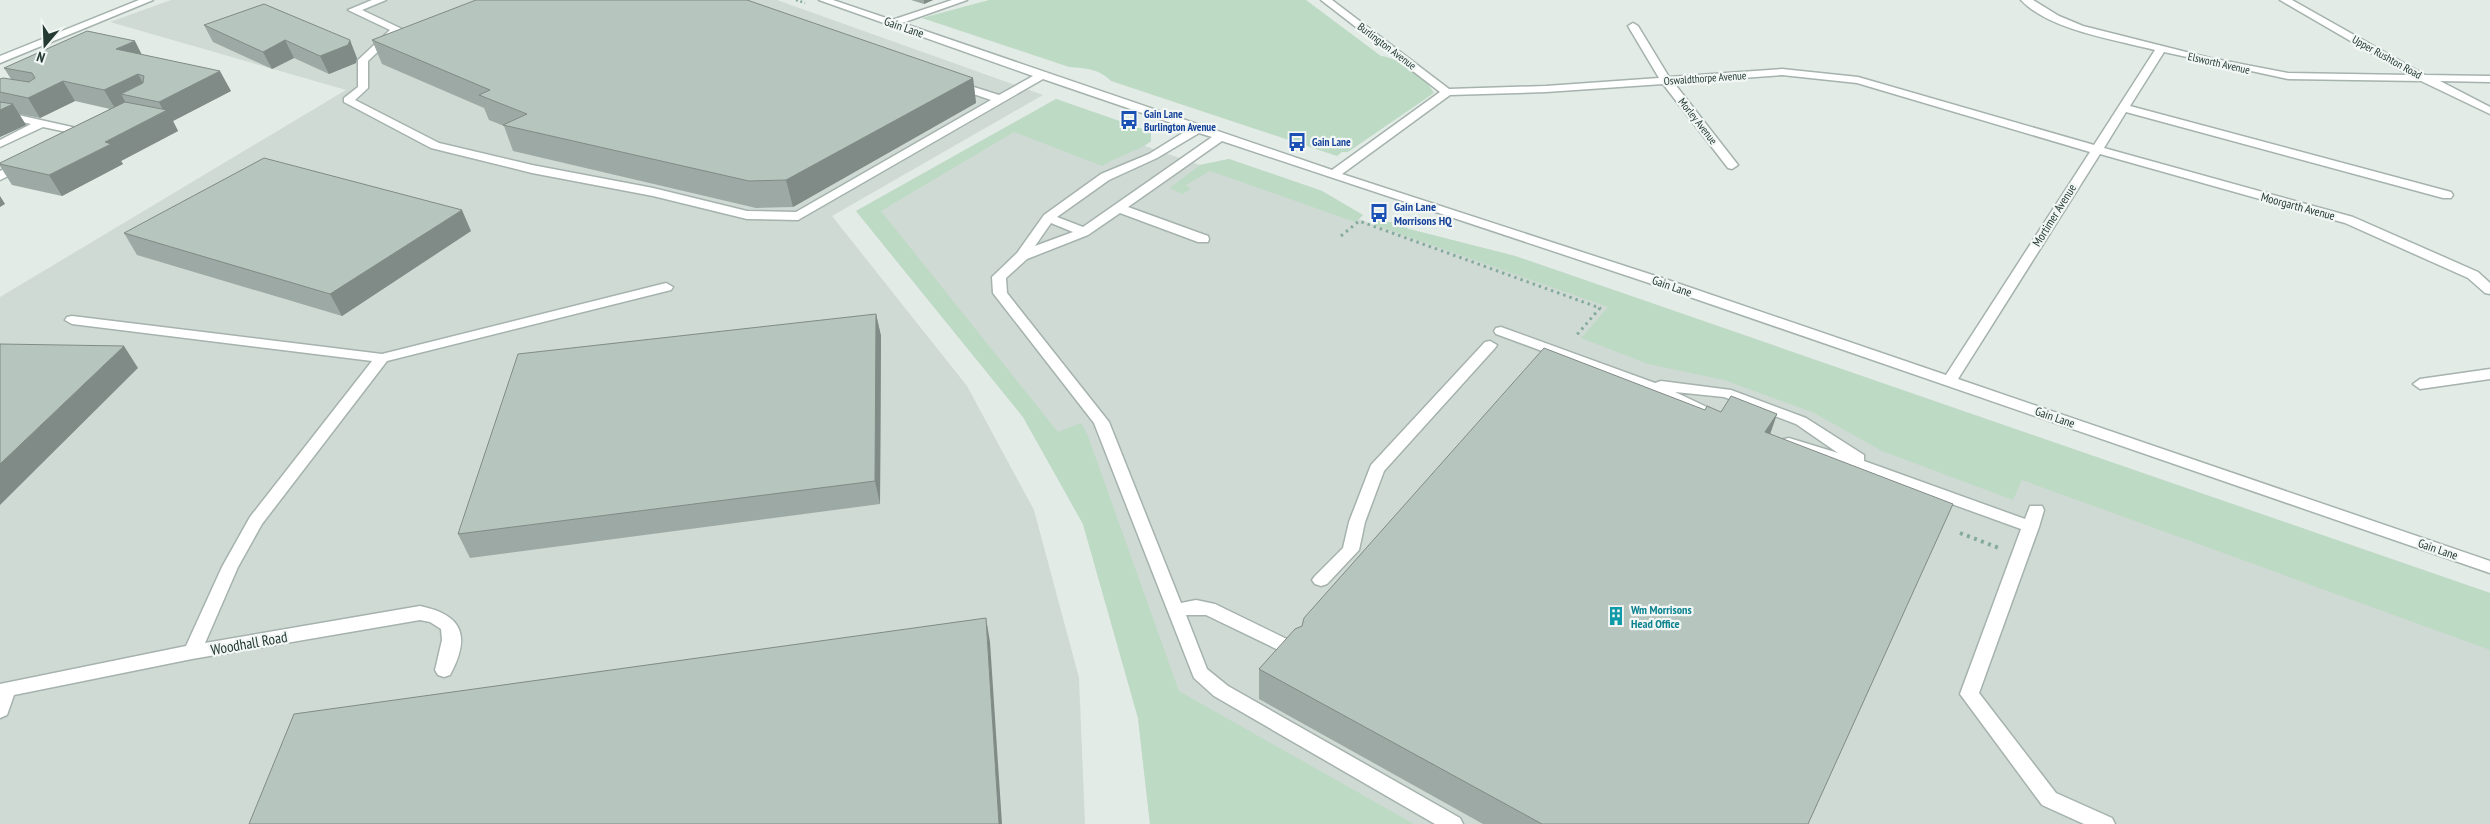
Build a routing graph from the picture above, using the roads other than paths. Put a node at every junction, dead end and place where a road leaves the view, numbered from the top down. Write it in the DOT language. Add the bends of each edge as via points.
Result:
graph roads {
  1 [pos="148,0"];
  2 [pos="381,0"];
  3 [pos="824,0"];
  4 [pos="962,0"];
  5 [pos="1326,0"];
  6 [pos="2026,0"];
  7 [pos="2285,0"];
  8 [pos="893,23"];
  9 [pos="1633,26"];
  10 [pos="2160,50"];
  11 [pos="0,60"];
  12 [pos="1042,75"];
  13 [pos="2423,78"];
  14 [pos="2490,79"];
  15 [pos="944,80"];
  16 [pos="1666,80"];
  17 [pos="1447,92"];
  18 [pos="999,100"];
  19 [pos="2122,107"];
  20 [pos="2490,111"];
  21 [pos="0,114"];
  22 [pos="42,124"];
  23 [pos="1197,129"];
  24 [pos="1220,137"];
  25 [pos="65,141"];
  26 [pos="0,144"];
  27 [pos="2095,150"];
  28 [pos="33,159"];
  29 [pos="1732,165"];
  30 [pos="1333,175"];
  31 [pos="0,176"];
  32 [pos="2447,194"];
  33 [pos="1119,208"];
  34 [pos="1048,218"];
  35 [pos="1084,232"];
  36 [pos="1203,239"];
  37 [pos="1022,256"];
  38 [pos="666,287"];
  39 [pos="2490,290"];
  40 [pos="72,320"];
  41 [pos="1501,331"];
  42 [pos="1490,345"];
  43 [pos="382,358"];
  44 [pos="2490,374"];
  45 [pos="1950,381"];
  46 [pos="2420,384"];
  47 [pos="1647,385"];
  48 [pos="1720,417"];
  49 [pos="1778,439"];
  50 [pos="1872,469"];
  51 [pos="2490,567"];
  52 [pos="1321,580"];
  53 [pos="1175,611"];
  54 [pos="1293,650"];
  55 [pos="192,652"];
  56 [pos="444,670"];
  57 [pos="3,690"];
  58 [pos="0,710"];
  59 [pos="1453,824"];
  60 [pos="2106,824"];
  1 -- 11 [label="street"];
  2 -- 18 [label="street" via="353,10 397,29 363,60 363,88 348,100 435,146 747,215 798,216"];
  3 -- 8 [label="street, Gain Lane"];
  4 -- 8 [label="street"];
  5 -- 17 [label="street, Burlington Avenue"];
  6 -- 10 [label="street, Elsworth Avenue" via="2079,28"];
  7 -- 13 [label="street, Upper Rushton Road"];
  8 -- 12 [label="street, Gain Lane"];
  9 -- 16 [label="street, Morley Avenue"];
  10 -- 13 [label="street, Elsworth Avenue" via="2288,76"];
  10 -- 19 [label="street, Mortimer Avenue"];
  12 -- 18 [label="street"];
  12 -- 23 [label="street, Gain Lane"];
  13 -- 14 [label="street, Elsworth Avenue"];
  13 -- 20 [label="street, Upper Rushton Road"];
  15 -- 18 [label="street"];
  16 -- 17 [label="street, Oswaldthorpe Avenue"];
  16 -- 27 [label="street, Oswaldthorpe Avenue" via="1782,72 1858,80"];
  16 -- 29 [label="street, Morley Avenue"];
  17 -- 30 [label="street"];
  19 -- 27 [label="street, Mortimer Avenue"];
  19 -- 32 [label="street"];
  21 -- 22 [label="street"];
  22 -- 25 [label="street" via="86,130"];
  22 -- 26 [label="street"];
  23 -- 24 [label="street, Gain Lane"];
  23 -- 34 [label="street" via="1153,156 1105,177"];
  24 -- 30 [label="street, Gain Lane"];
  24 -- 33 [label="street"];
  27 -- 39 [label="street, Moorgarth Avenue" via="2349,220 2472,275"];
  27 -- 45 [label="street, Mortimer Avenue"];
  28 -- 31 [label="street"];
  30 -- 45 [label="street, Gain Lane"];
  33 -- 35 [label="street"];
  33 -- 36 [label="street"];
  34 -- 35 [label="street"];
  34 -- 37 [label="street"];
  35 -- 37 [label="street"];
  37 -- 53 [label="street" via="999,277 1000,293 1101,422"];
  38 -- 43 [label="street"];
  40 -- 43 [label="street"];
  41 -- 47 [label="street"];
  42 -- 52 [label="street" via="1377,469 1357,522 1351,550"];
  43 -- 55 [label="street" via="256,521 230,567"];
  44 -- 46 [label="street"];
  45 -- 51 [label="street, Gain Lane"];
  47 -- 48 [label="street"];
  47 -- 50 [label="street" via="1726,393 1801,421"];
  49 -- 50 [label="street"];
  50 -- 60 [label="street" via="2034,519 1969,694 2049,799"];
  53 -- 54 [label="street" via="1196,607 1209,609"];
  53 -- 59 [label="street" via="1194,662 1209,683"];
  55 -- 56 [label="street, Woodhall Road" via="420,613 441,618 452,630 453,639"];
  55 -- 57 [label="street, Woodhall Road"];
  57 -- 58 [label="street"];
}
